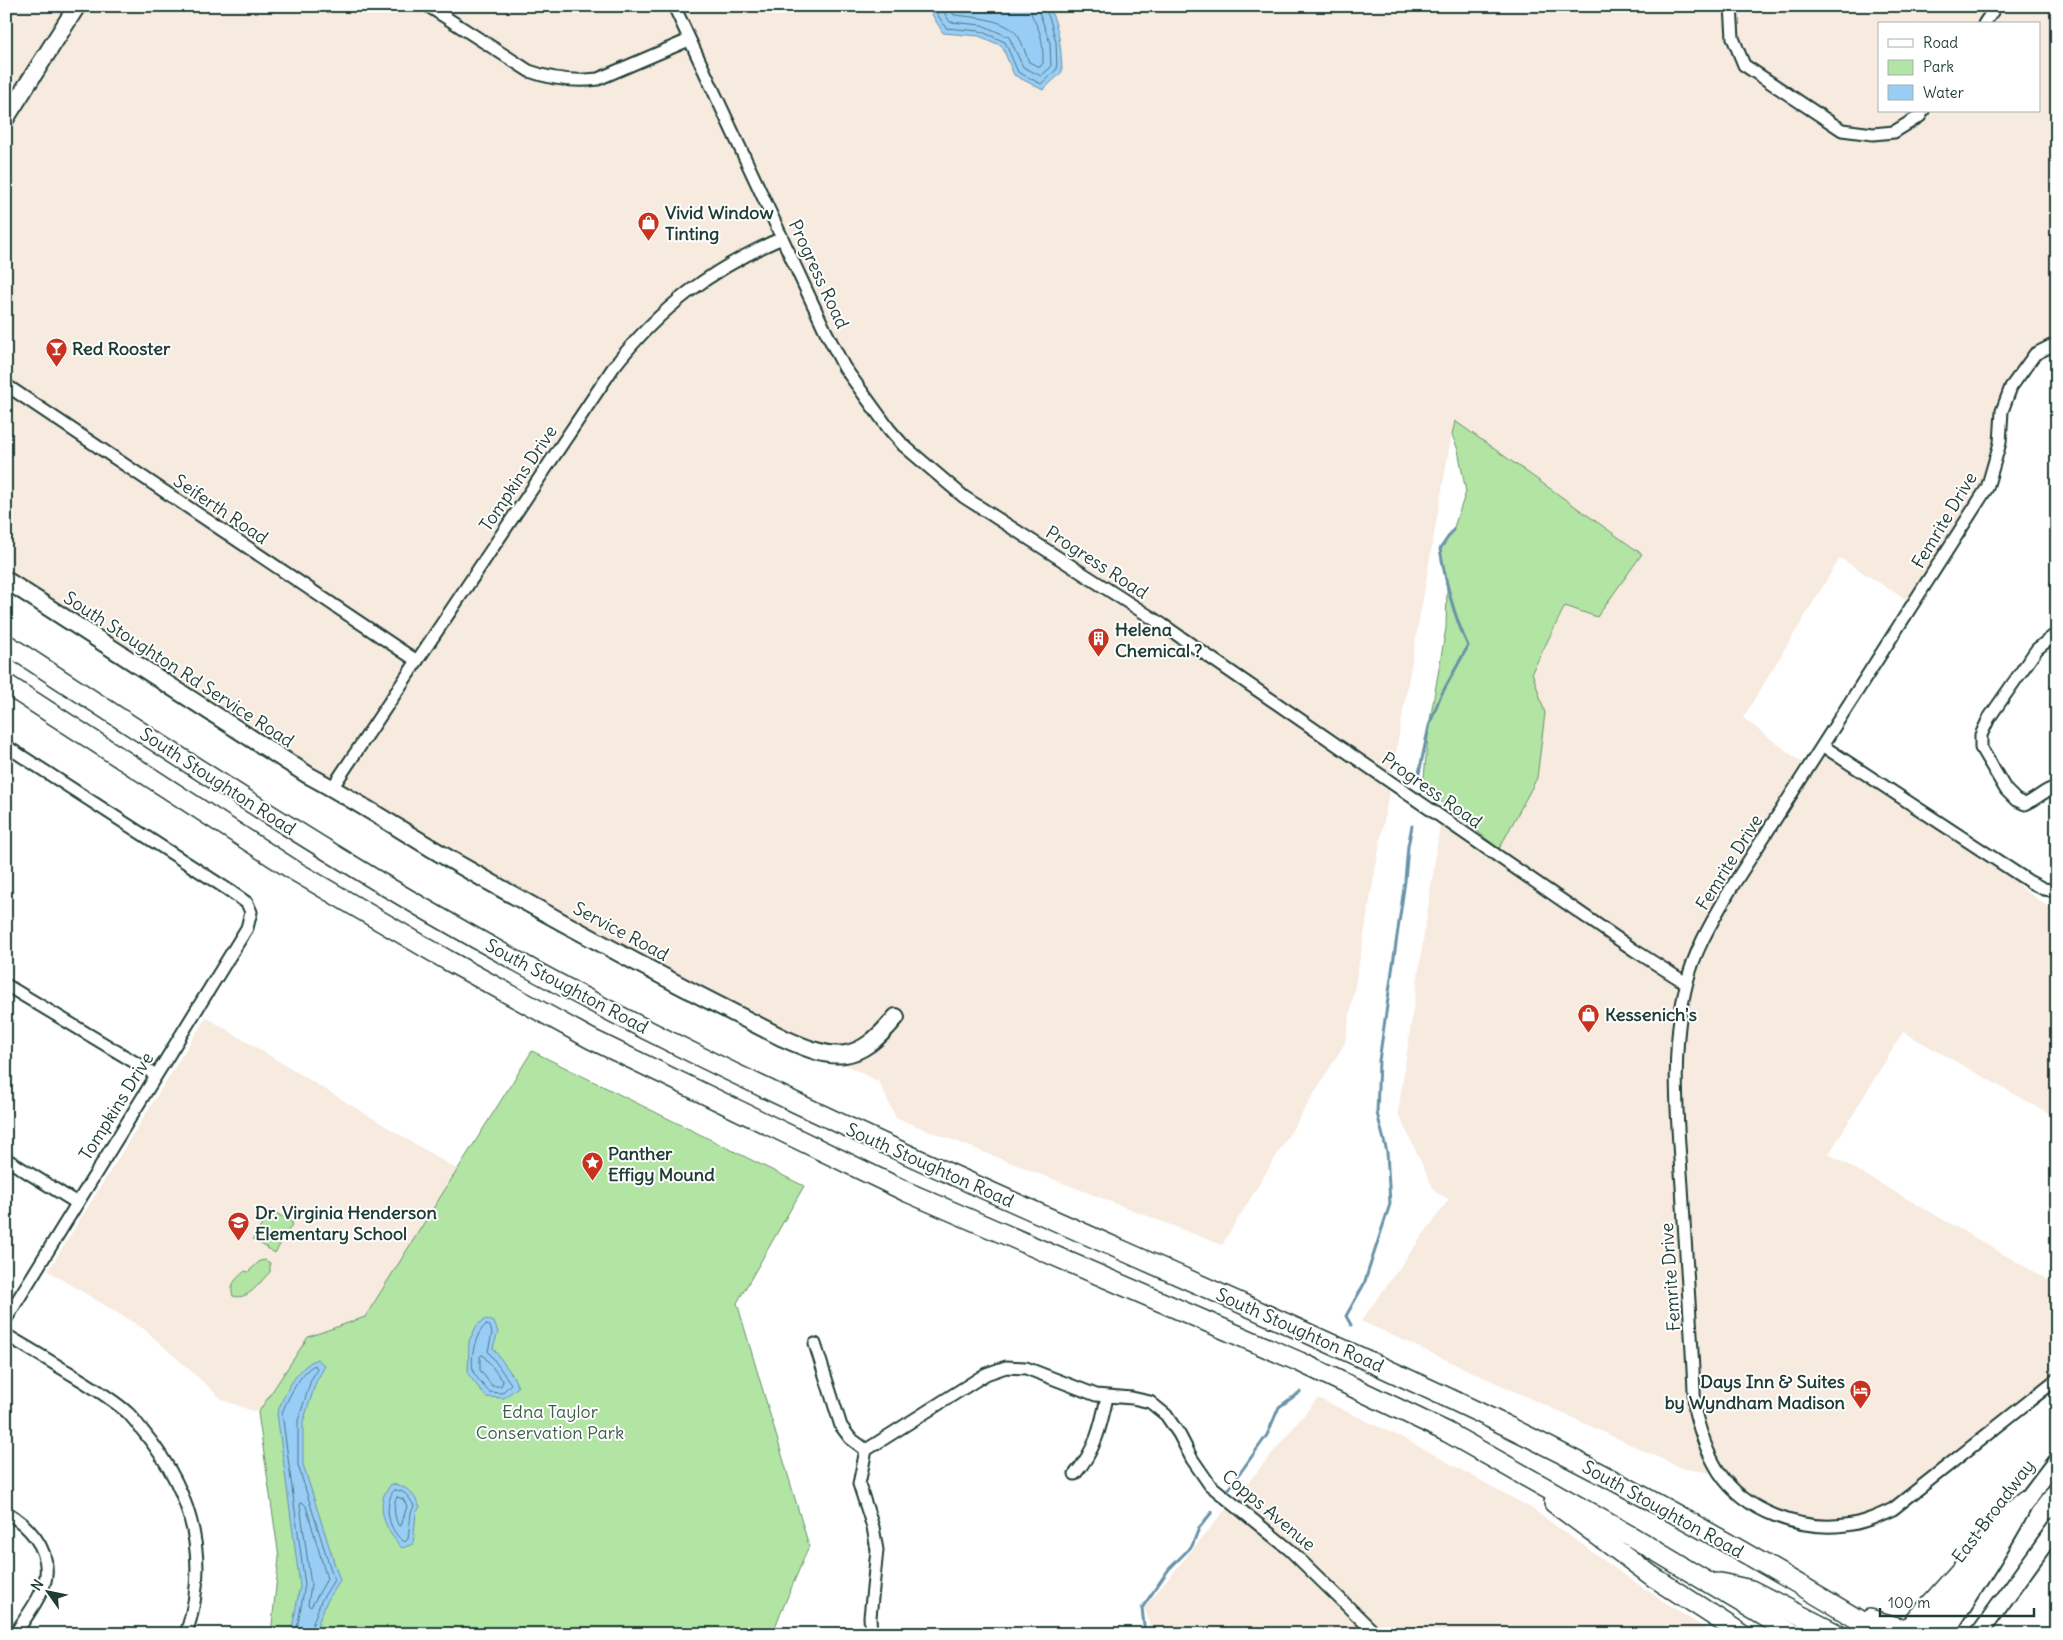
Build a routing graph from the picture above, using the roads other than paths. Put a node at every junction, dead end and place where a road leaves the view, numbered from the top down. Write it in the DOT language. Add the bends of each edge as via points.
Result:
graph roads {
  1 [pos="77,6"];
  2 [pos="428,6"];
  3 [pos="674,6"];
  4 [pos="1730,6"];
  5 [pos="1996,6"];
  6 [pos="1985,22"];
  7 [pos="690,40"];
  8 [pos="1922,112"];
  9 [pos="6,118"];
  10 [pos="782,238"];
  11 [pos="2057,343"];
  12 [pos="6,385"];
  13 [pos="6,580"];
  14 [pos="2057,632"];
  15 [pos="6,644"];
  16 [pos="417,661"];
  17 [pos="6,684"];
  18 [pos="6,746"];
  19 [pos="1824,746"];
  20 [pos="2057,787"];
  21 [pos="332,788"];
  22 [pos="2057,891"];
  23 [pos="1686,983"];
  24 [pos="6,985"];
  25 [pos="896,1016"];
  26 [pos="156,1075"];
  27 [pos="6,1159"];
  28 [pos="77,1203"];
  29 [pos="6,1320"];
  30 [pos="6,1334"];
  31 [pos="815,1344"];
  32 [pos="2057,1379"];
  33 [pos="1107,1397"];
  34 [pos="866,1450"];
  35 [pos="2057,1460"];
  36 [pos="1513,1468"];
  37 [pos="1075,1474"];
  38 [pos="2026,1500"];
  39 [pos="6,1512"];
  40 [pos="2057,1526"];
  41 [pos="1702,1579"];
  42 [pos="1843,1610"];
  43 [pos="15,1634"];
  44 [pos="186,1634"];
  45 [pos="871,1634"];
  46 [pos="1376,1634"];
  47 [pos="1742,1634"];
  48 [pos="1794,1634"];
  49 [pos="1837,1634"];
  50 [pos="1882,1634"];
  51 [pos="1926,1634"];
  52 [pos="1945,1634"];
  53 [pos="1979,1634"];
  1 -- 9 [label="street"];
  2 -- 7 [label="street" via="529,71 565,80 598,79"];
  3 -- 7 [label="street, Progress Road"];
  4 -- 8 [label="street" via="1733,38 1744,65 1842,130 1873,134 1894,132"];
  5 -- 6 [label="street"];
  7 -- 10 [label="street, Progress Road"];
  10 -- 16 [label="street, Tompkins Drive" via="714,273 685,294 635,340"];
  10 -- 23 [label="street, Progress Road" via="824,328 862,394 903,445 950,486 1163,625"];
  11 -- 19 [label="street, Femrite Drive" via="2035,354 2011,387 2002,411 2000,443 1987,488"];
  12 -- 16 [label="street, Seiferth Road"];
  13 -- 21 [label="street, South Stoughton Rd Service Road"];
  14 -- 20 [label="street" via="2037,649 1989,718 1981,736 1981,748 2006,790 2016,800 2025,804"];
  15 -- 42 [label="main road, South Stoughton Road" via="341,859 578,993 830,1120 1486,1416 1690,1522"];
  16 -- 21 [label="street, Tompkins Drive"];
  17 -- 36 [label="main road, South Stoughton Road" via="295,870 447,960 591,1039 907,1192 1355,1388"];
  18 -- 26 [label="street, Tompkins Drive" via="230,891 250,909 247,928"];
  19 -- 22 [label="street" via="2030,882"];
  19 -- 23 [label="street, Femrite Drive" via="1730,890 1696,953"];
  21 -- 25 [label="street, Service Road" via="596,942 813,1051 841,1054 863,1048 876,1040"];
  23 -- 32 [label="street, Femrite Drive" via="1677,1046 1678,1122 1695,1412 1705,1447 1720,1474 1742,1496 1773,1515 1803,1523 1835,1526 1857,1523 1893,1509"];
  24 -- 26 [label="street"];
  26 -- 28 [label="street, Tompkins Drive"];
  27 -- 28 [label="street"];
  28 -- 29 [label="street, Tompkins Drive"];
  30 -- 44 [label="street" via="97,1390 129,1414 174,1473 188,1506 197,1555 194,1603"];
  31 -- 34 [label="street" via="841,1426"];
  33 -- 34 [label="street, Copps Avenue" via="1040,1372 1006,1367 986,1374"];
  33 -- 37 [label="street" via="1096,1443"];
  33 -- 46 [label="street, Copps Avenue" via="1141,1399 1166,1415 1210,1485 1290,1550"];
  34 -- 45 [label="street" via="859,1484 877,1550"];
  35 -- 38 [label="street, East Broadway"];
  36 -- 41 [label="main road, South Stoughton Road"];
  36 -- 47 [label="main road" via="1533,1488 1652,1576"];
  38 -- 42 [label="main road" via="1911,1626 1904,1629"];
  38 -- 51 [label="street, East Broadway"];
  38 -- 52 [label="street" via="2007,1538"];
  39 -- 43 [label="street" via="26,1526 39,1543 44,1554 46,1576"];
  40 -- 53 [label="street"];
  41 -- 48 [label="main road, South Stoughton Road"];
  41 -- 49 [label="main road" via="1750,1590"];
  42 -- 50 [label="main road, South Stoughton Road"];
}
